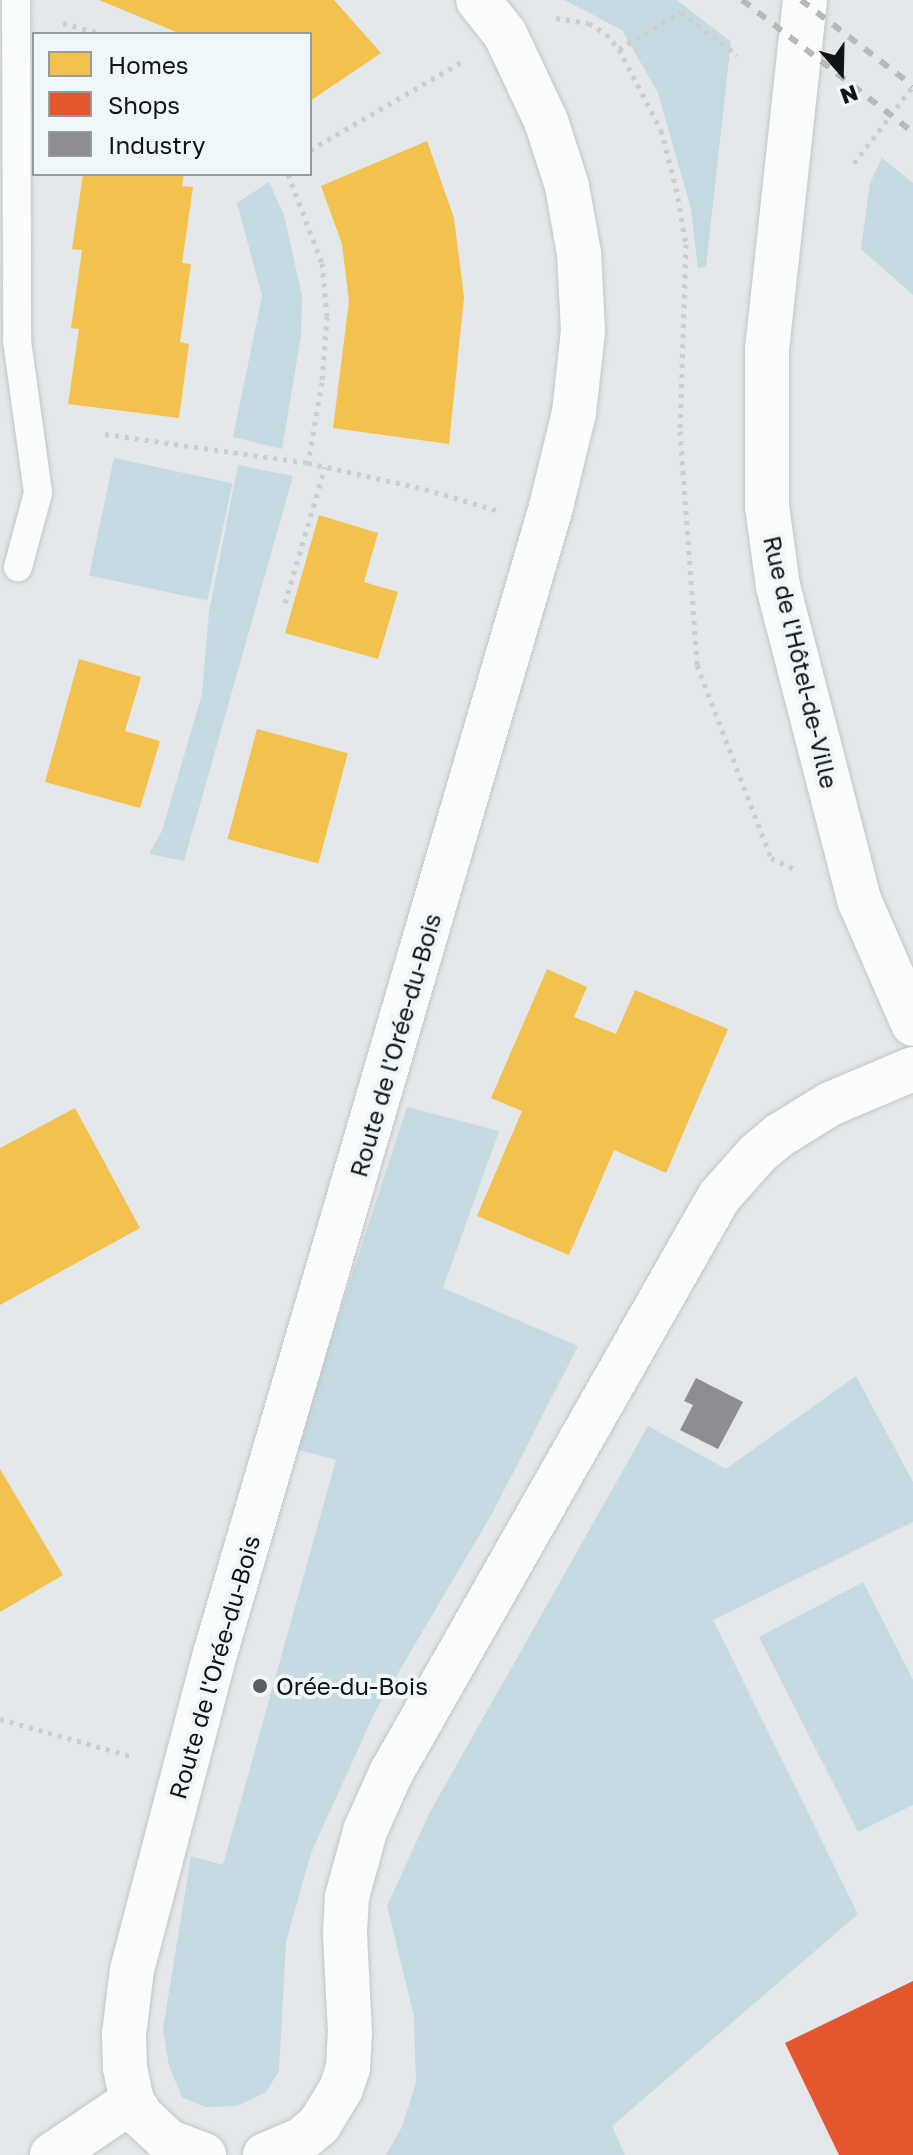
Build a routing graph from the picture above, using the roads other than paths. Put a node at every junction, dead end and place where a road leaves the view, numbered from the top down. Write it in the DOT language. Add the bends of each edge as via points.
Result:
graph roads {
  1 [pos="16,0"];
  2 [pos="478,0"];
  3 [pos="805,0"];
  4 [pos="18,567"];
  5 [pos="913,1024"];
  6 [pos="913,1069"];
  7 [pos="132,2101"];
  8 [pos="52,2155"];
  9 [pos="204,2155"];
  10 [pos="265,2155"];
  1 -- 4 [label="lane" via="17,341 38,493"];
  2 -- 7 [label="street, Route de l'Orée-du-Bois" via="487,46 546,121 567,186 579,253 583,331 574,413 179,1786 132,1970 124,2034"];
  3 -- 5 [label="street, Rue de l'Hôtel-de-Ville" via="767,349 767,506 778,586 860,902"];
  6 -- 10 [label="street" via="830,1104 780,1135 739,1172 711,1209 391,1773 365,1831 347,1897 348,2068 319,2125 301,2140"];
  7 -- 8 [label="street"];
  7 -- 9 [label="street, Route de l'Orée-du-Bois" via="168,2141"];
}
